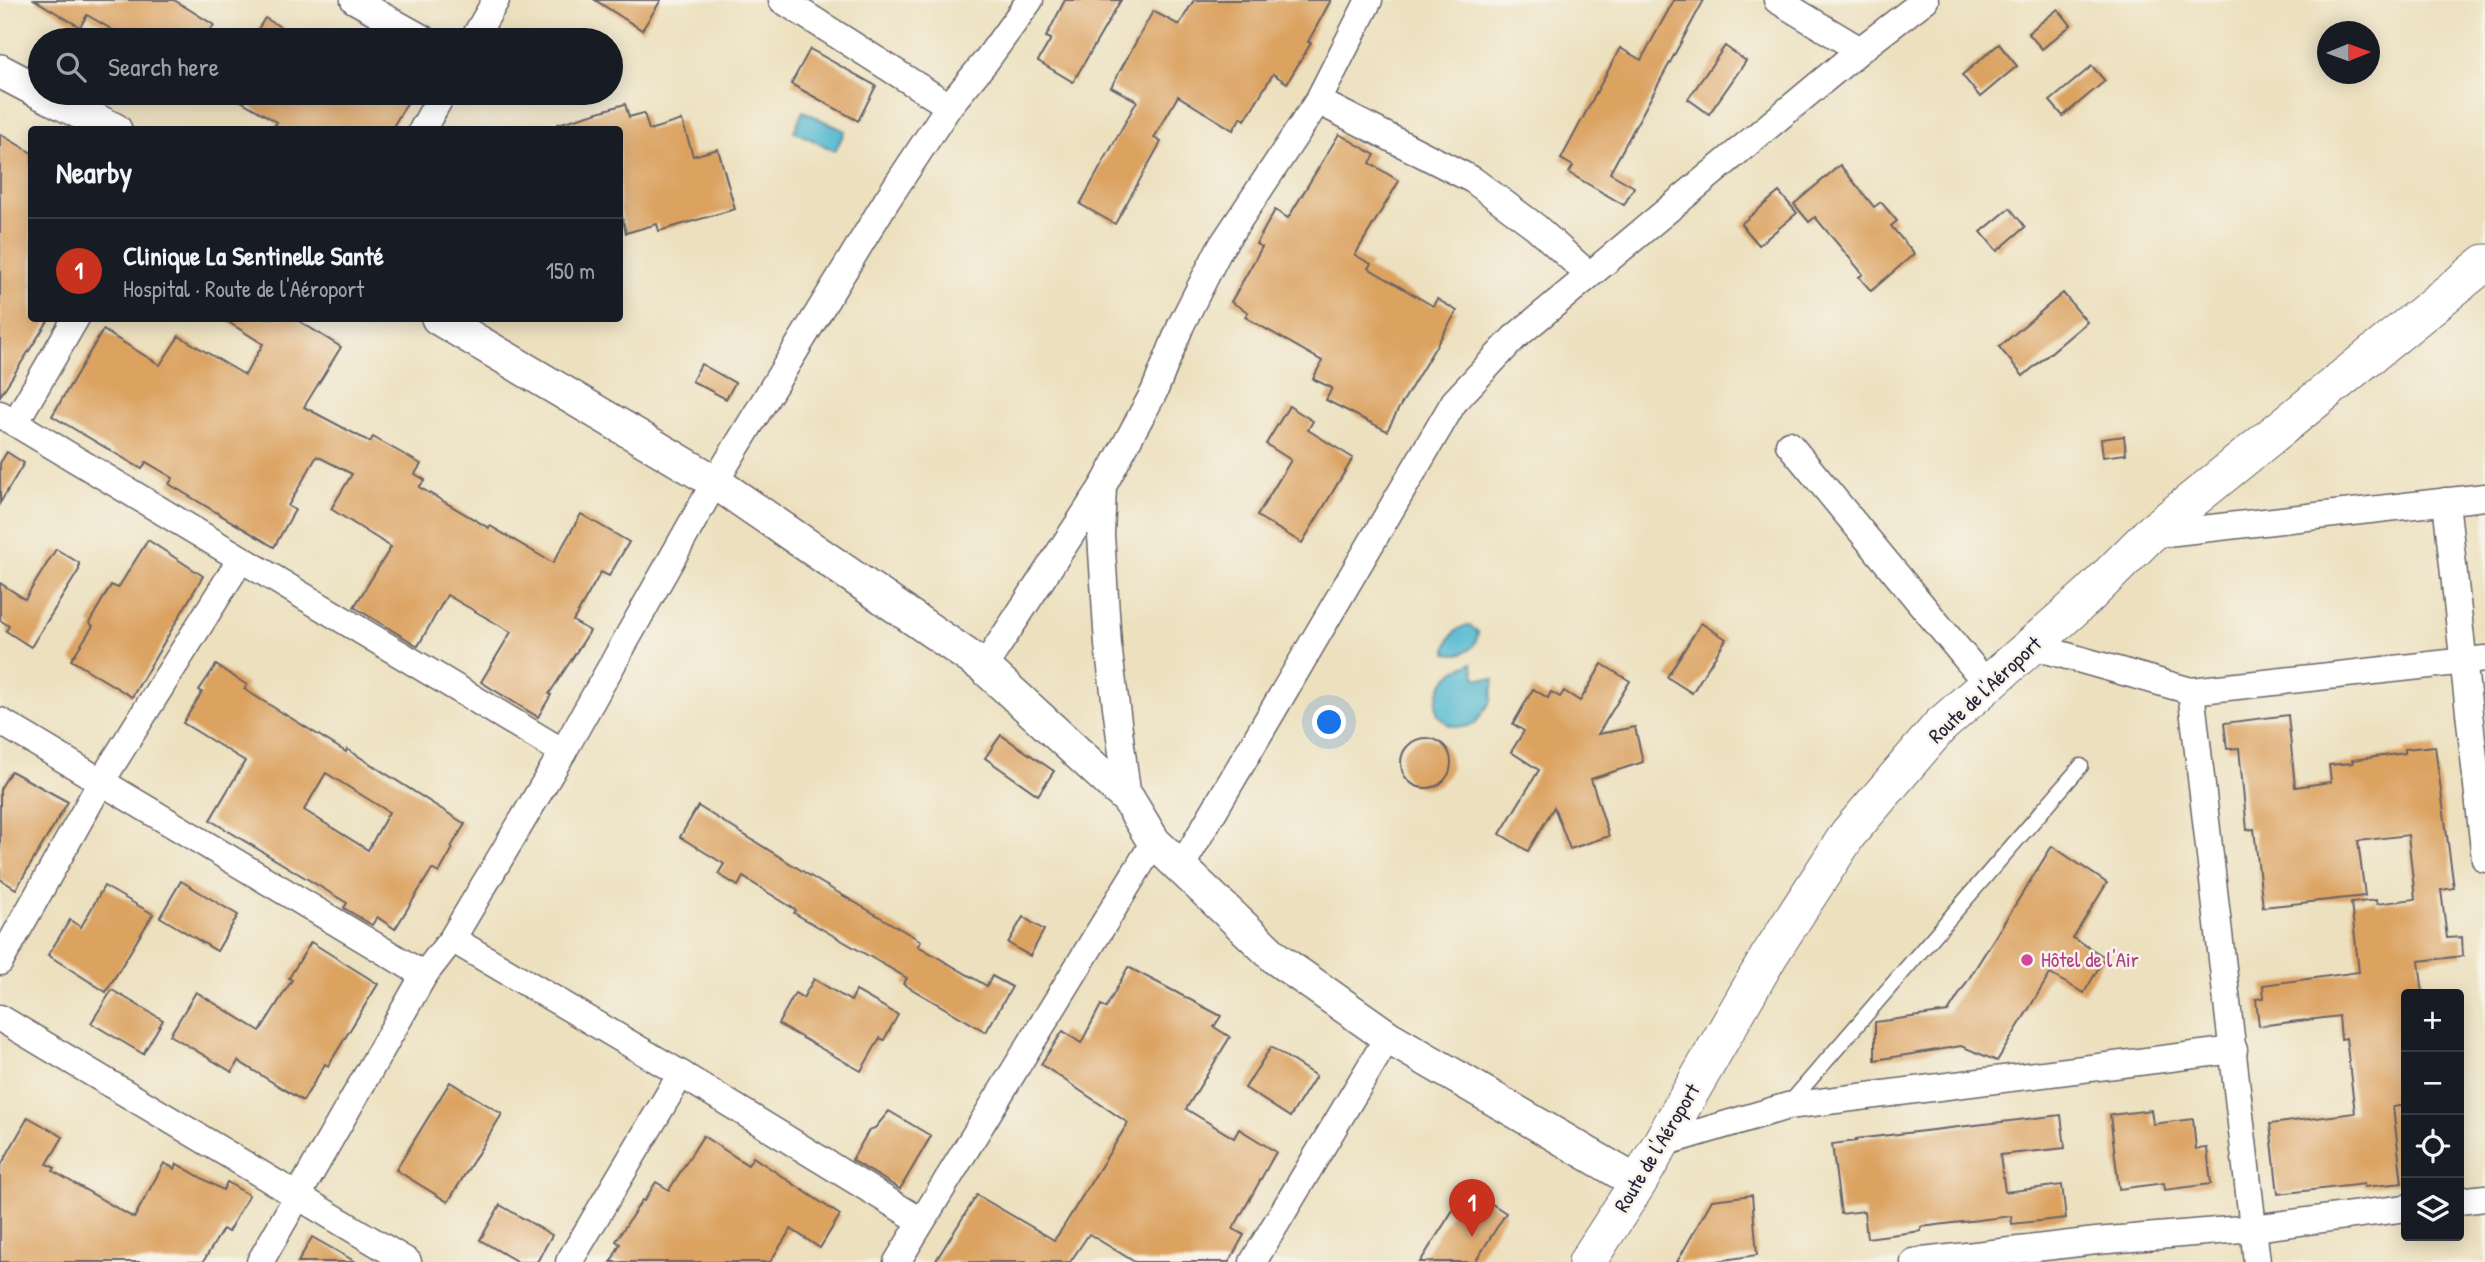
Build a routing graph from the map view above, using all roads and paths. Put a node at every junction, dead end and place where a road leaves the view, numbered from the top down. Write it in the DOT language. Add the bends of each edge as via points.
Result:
graph roads {
  1 [pos="354,0"];
  2 [pos="496,0"];
  3 [pos="782,0"];
  4 [pos="1030,0"];
  5 [pos="1369,0"];
  6 [pos="1777,0"];
  7 [pos="1925,0"];
  8 [pos="404,28"];
  9 [pos="480,28"];
  10 [pos="1860,50"];
  11 [pos="0,71"];
  12 [pos="28,85"];
  13 [pos="1318,101"];
  14 [pos="66,105"];
  15 [pos="436,105"];
  16 [pos="949,106"];
  17 [pos="107,126"];
  18 [pos="424,126"];
  19 [pos="2485,263"];
  20 [pos="1589,275"];
  21 [pos="73,322"];
  22 [pos="445,322"];
  23 [pos="7,419"];
  24 [pos="1789,444"];
  25 [pos="715,482"];
  26 [pos="1102,486"];
  27 [pos="2485,497"];
  28 [pos="2446,501"];
  29 [pos="2149,535"];
  30 [pos="241,559"];
  31 [pos="2032,646"];
  32 [pos="2474,661"];
  33 [pos="984,667"];
  34 [pos="1987,684"];
  35 [pos="2191,691"];
  36 [pos="0,721"];
  37 [pos="563,752"];
  38 [pos="2081,766"];
  39 [pos="101,782"];
  40 [pos="1128,799"];
  41 [pos="1154,842"];
  42 [pos="2485,859"];
  43 [pos="1181,867"];
  44 [pos="452,939"];
  45 [pos="0,962"];
  46 [pos="424,975"];
  47 [pos="0,1018"];
  48 [pos="1388,1037"];
  49 [pos="2234,1050"];
  50 [pos="681,1074"];
  51 [pos="1787,1107"];
  52 [pos="1661,1144"];
  53 [pos="1637,1183"];
  54 [pos="299,1197"];
  55 [pos="2485,1198"];
  56 [pos="2464,1201"];
  57 [pos="2401,1209"];
  58 [pos="921,1221"];
  59 [pos="2254,1228"];
  60 [pos="2097,1252"];
  61 [pos="260,1262"];
  62 [pos="408,1262"];
  63 [pos="569,1262"];
  64 [pos="897,1262"];
  65 [pos="1253,1262"];
  66 [pos="1587,1262"];
  67 [pos="1914,1262"];
  68 [pos="2257,1262"];
  1 -- 8 [label="street"];
  2 -- 9 [label="street"];
  3 -- 16 [label="street"];
  4 -- 16 [label="street"];
  5 -- 13 [label="street"];
  6 -- 10 [label="street"];
  7 -- 10 [label="street"];
  10 -- 20 [label="street"];
  11 -- 12 [label="street"];
  13 -- 20 [label="street" via="1474,180"];
  13 -- 26 [label="street" via="1219,250 1154,392"];
  14 -- 17 [label="street"];
  15 -- 18 [label="street"];
  16 -- 25 [label="street"];
  19 -- 29 [label="main road, Route de l'Aéroport"];
  20 -- 43 [label="street" via="1514,338 1454,402"];
  21 -- 23 [label="street"];
  22 -- 25 [label="street"];
  23 -- 30 [label="street"];
  24 -- 34 [label="street"];
  25 -- 33 [label="street"];
  25 -- 37 [label="street"];
  26 -- 33 [label="street"];
  26 -- 40 [label="street" via="1108,645"];
  27 -- 28 [label="street"];
  28 -- 29 [label="street"];
  28 -- 32 [label="street"];
  29 -- 31 [label="main road, Route de l'Aéroport"];
  30 -- 37 [label="street"];
  30 -- 39 [label="street"];
  31 -- 34 [label="main road, Route de l'Aéroport"];
  31 -- 35 [label="street"];
  32 -- 35 [label="street"];
  32 -- 42 [label="street"];
  33 -- 40 [label="street"];
  34 -- 52 [label="main road, Route de l'Aéroport" via="1940,726 1848,834 1769,956"];
  35 -- 49 [label="street"];
  36 -- 39 [label="street"];
  37 -- 44 [label="street"];
  38 -- 51 [label="lane"];
  39 -- 45 [label="street"];
  39 -- 46 [label="street"];
  40 -- 41 [label="street"];
  41 -- 43 [label="street"];
  41 -- 58 [label="street"];
  43 -- 48 [label="street" via="1278,958"];
  44 -- 46 [label="street"];
  44 -- 50 [label="street"];
  46 -- 54 [label="street"];
  47 -- 54 [label="street"];
  48 -- 53 [label="street"];
  48 -- 65 [label="street"];
  49 -- 51 [label="street"];
  49 -- 59 [label="street"];
  50 -- 58 [label="street"];
  50 -- 63 [label="street"];
  51 -- 52 [label="street"];
  52 -- 53 [label="main road, Route de l'Aéroport"];
  53 -- 66 [label="main road, Route de l'Aéroport"];
  54 -- 61 [label="street"];
  54 -- 62 [label="street"];
  55 -- 56 [label="street"];
  57 -- 59 [label="street"];
  58 -- 64 [label="street"];
  59 -- 60 [label="street"];
  59 -- 68 [label="street"];
  60 -- 67 [label="street"];
}
